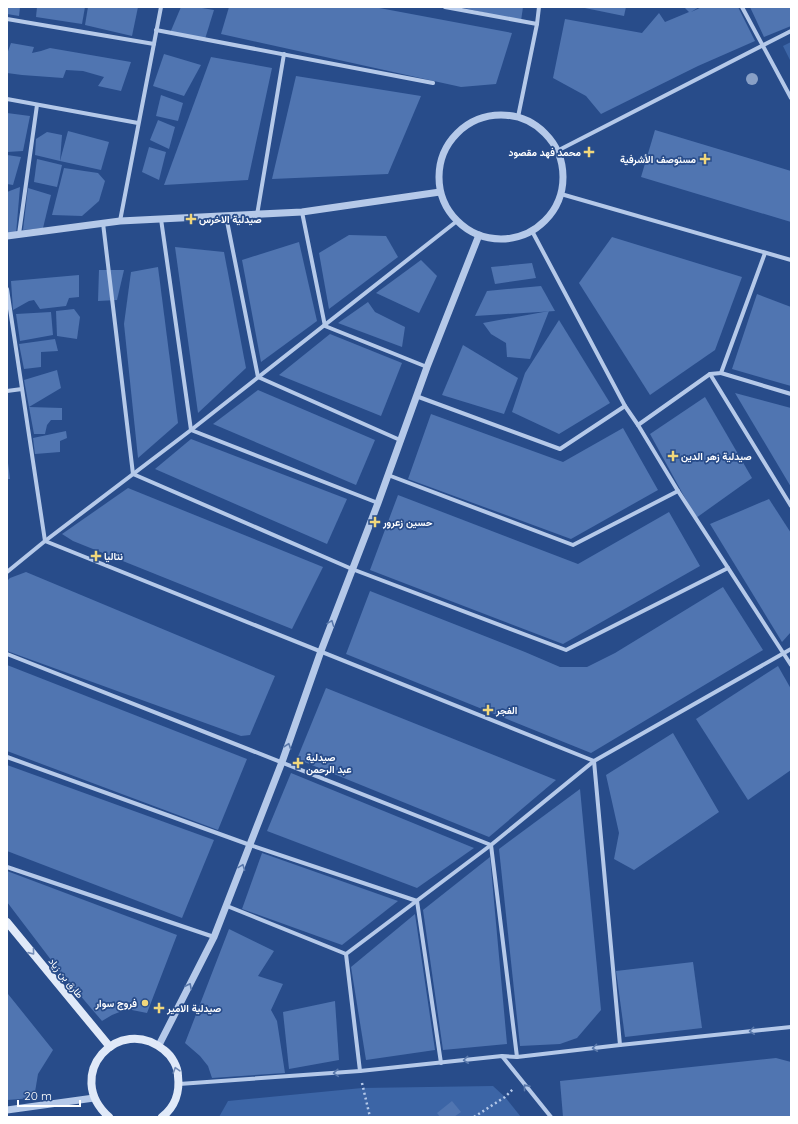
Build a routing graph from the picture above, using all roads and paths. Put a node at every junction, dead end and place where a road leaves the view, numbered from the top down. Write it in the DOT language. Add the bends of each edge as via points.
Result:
graph roads {
  1 [pos="161,7"];
  2 [pos="446,7"];
  3 [pos="539,7"];
  4 [pos="742,7"];
  5 [pos="7,19"];
  6 [pos="537,24"];
  7 [pos="156,30"];
  8 [pos="791,31"];
  9 [pos="154,44"];
  10 [pos="763,46"];
  11 [pos="284,54"];
  12 [pos="433,82"];
  13 [pos="791,98"];
  14 [pos="7,99"];
  15 [pos="37,104"];
  16 [pos="518,117"];
  17 [pos="138,123"];
  18 [pos="557,150"];
  19 [pos="440,192"];
  20 [pos="561,194"];
  21 [pos="302,212"];
  22 [pos="257,215"];
  23 [pos="226,216"];
  24 [pos="160,219"];
  25 [pos="120,221"];
  26 [pos="457,221"];
  27 [pos="103,224"];
  28 [pos="532,231"];
  29 [pos="19,234"];
  30 [pos="479,235"];
  31 [pos="7,236"];
  32 [pos="765,253"];
  33 [pos="791,260"];
  34 [pos="7,289"];
  35 [pos="324,326"];
  36 [pos="427,367"];
  37 [pos="721,373"];
  38 [pos="710,374"];
  39 [pos="258,377"];
  40 [pos="22,389"];
  41 [pos="7,391"];
  42 [pos="791,394"];
  43 [pos="416,396"];
  44 [pos="625,406"];
  45 [pos="638,425"];
  46 [pos="191,430"];
  47 [pos="400,440"];
  48 [pos="133,474"];
  49 [pos="387,475"];
  50 [pos="678,491"];
  51 [pos="378,503"];
  52 [pos="791,506"];
  53 [pos="45,541"];
  54 [pos="728,568"];
  55 [pos="352,570"];
  56 [pos="7,572"];
  57 [pos="791,649"];
  58 [pos="321,651"];
  59 [pos="7,654"];
  60 [pos="783,654"];
  61 [pos="791,665"];
  62 [pos="7,757"];
  63 [pos="594,760"];
  64 [pos="282,762"];
  65 [pos="250,845"];
  66 [pos="491,845"];
  67 [pos="7,867"];
  68 [pos="417,901"];
  69 [pos="227,906"];
  70 [pos="7,922"];
  71 [pos="214,937"];
  72 [pos="346,954"];
  73 [pos="791,1027"];
  74 [pos="159,1045"];
  75 [pos="620,1045"];
  76 [pos="110,1047"];
  77 [pos="502,1056"];
  78 [pos="517,1057"];
  79 [pos="441,1063"];
  80 [pos="360,1071"];
  81 [pos="522,1081"];
  82 [pos="179,1084"];
  83 [pos="362,1088"];
  84 [pos="94,1098"];
  85 [pos="7,1110"];
  86 [pos="109,1117"];
  87 [pos="163,1117"];
  88 [pos="370,1117"];
  89 [pos="474,1117"];
  90 [pos="550,1117"];
  1 -- 7 [label="street"];
  2 -- 6 [label="street"];
  3 -- 6 [label="street"];
  4 -- 10 [label="street"];
  5 -- 9 [label="street"];
  6 -- 16 [label="street"];
  7 -- 9 [label="street"];
  7 -- 11 [label="street"];
  8 -- 10 [label="street"];
  9 -- 17 [label="street"];
  10 -- 13 [label="street"];
  10 -- 18 [label="street"];
  11 -- 12 [label="street"];
  11 -- 22 [label="street"];
  14 -- 15 [label="street"];
  15 -- 17 [label="street"];
  15 -- 29 [label="street"];
  16 -- 18 [label="street" via="534,124 548,136"];
  16 -- 19 [label="street" via="499,114 481,118 464,126 451,139 442,156 438,174"];
  17 -- 25 [label="street"];
  18 -- 20 [label="street" via="562,165"];
  19 -- 21 [label="street"];
  19 -- 26 [label="street" via="447,208"];
  20 -- 28 [label="street" via="555,209"];
  20 -- 32 [label="street"];
  21 -- 22 [label="street"];
  21 -- 35 [label="street"];
  22 -- 23 [label="street"];
  23 -- 24 [label="street"];
  23 -- 39 [label="street"];
  24 -- 25 [label="street"];
  24 -- 46 [label="street"];
  25 -- 27 [label="street"];
  26 -- 30 [label="street" via="467,230"];
  26 -- 35 [label="street"];
  27 -- 29 [label="street"];
  27 -- 48 [label="street"];
  28 -- 30 [label="street" via="515,237 497,239"];
  28 -- 44 [label="street"];
  29 -- 31 [label="street"];
  30 -- 36 [label="street"];
  32 -- 33 [label="street"];
  32 -- 37 [label="street"];
  34 -- 40 [label="street"];
  35 -- 36 [label="street"];
  35 -- 39 [label="street"];
  36 -- 43 [label="street"];
  37 -- 38 [label="street"];
  37 -- 42 [label="street"];
  38 -- 45 [label="street"];
  38 -- 52 [label="street"];
  39 -- 46 [label="street"];
  39 -- 47 [label="street"];
  40 -- 41 [label="street"];
  40 -- 53 [label="street"];
  43 -- 44 [label="street" via="560,449"];
  43 -- 47 [label="street"];
  44 -- 45 [label="street"];
  45 -- 50 [label="street"];
  46 -- 48 [label="street"];
  46 -- 51 [label="street"];
  47 -- 49 [label="street"];
  48 -- 53 [label="street"];
  48 -- 55 [label="street"];
  49 -- 50 [label="street" via="573,546"];
  49 -- 51 [label="street"];
  50 -- 54 [label="street"];
  51 -- 55 [label="street"];
  53 -- 56 [label="street"];
  53 -- 58 [label="street"];
  54 -- 55 [label="street" via="566,650"];
  54 -- 60 [label="street"];
  58 -- 55 [label="street, one-way"];
  57 -- 60 [label="street"];
  58 -- 63 [label="street"];
  64 -- 58 [label="street, one-way"];
  59 -- 64 [label="street"];
  60 -- 61 [label="street"];
  60 -- 63 [label="street"];
  62 -- 65 [label="street"];
  63 -- 66 [label="street"];
  63 -- 75 [label="street"];
  64 -- 65 [label="street"];
  64 -- 66 [label="street"];
  65 -- 68 [label="street"];
  69 -- 65 [label="street, one-way"];
  66 -- 68 [label="street"];
  66 -- 78 [label="street"];
  67 -- 71 [label="street"];
  68 -- 72 [label="street"];
  68 -- 79 [label="street"];
  69 -- 71 [label="street"];
  69 -- 72 [label="street"];
  70 -- 76 [label="main road, طارق بن زياد, one-way"];
  74 -- 71 [label="street, one-way"];
  72 -- 80 [label="street"];
  73 -- 75 [label="street, one-way"];
  74 -- 76 [label="main road" via="147,1040 134,1039 121,1041"];
  82 -- 74 [label="main road, one-way" via="174,1062"];
  75 -- 78 [label="street, one-way"];
  76 -- 84 [label="main road" via="101,1054 95,1064 91,1087"];
  77 -- 78 [label="street"];
  77 -- 79 [label="street, one-way"];
  77 -- 81 [label="street"];
  79 -- 80 [label="street"];
  80 -- 82 [label="street, one-way"];
  81 -- 89 [label="path" via="505,1097"];
  90 -- 81 [label="street, one-way"];
  82 -- 87 [label="main road" via="172,1107"];
  83 -- 88 [label="path"];
  84 -- 85 [label="street"];
  84 -- 86 [label="main road"];
}
